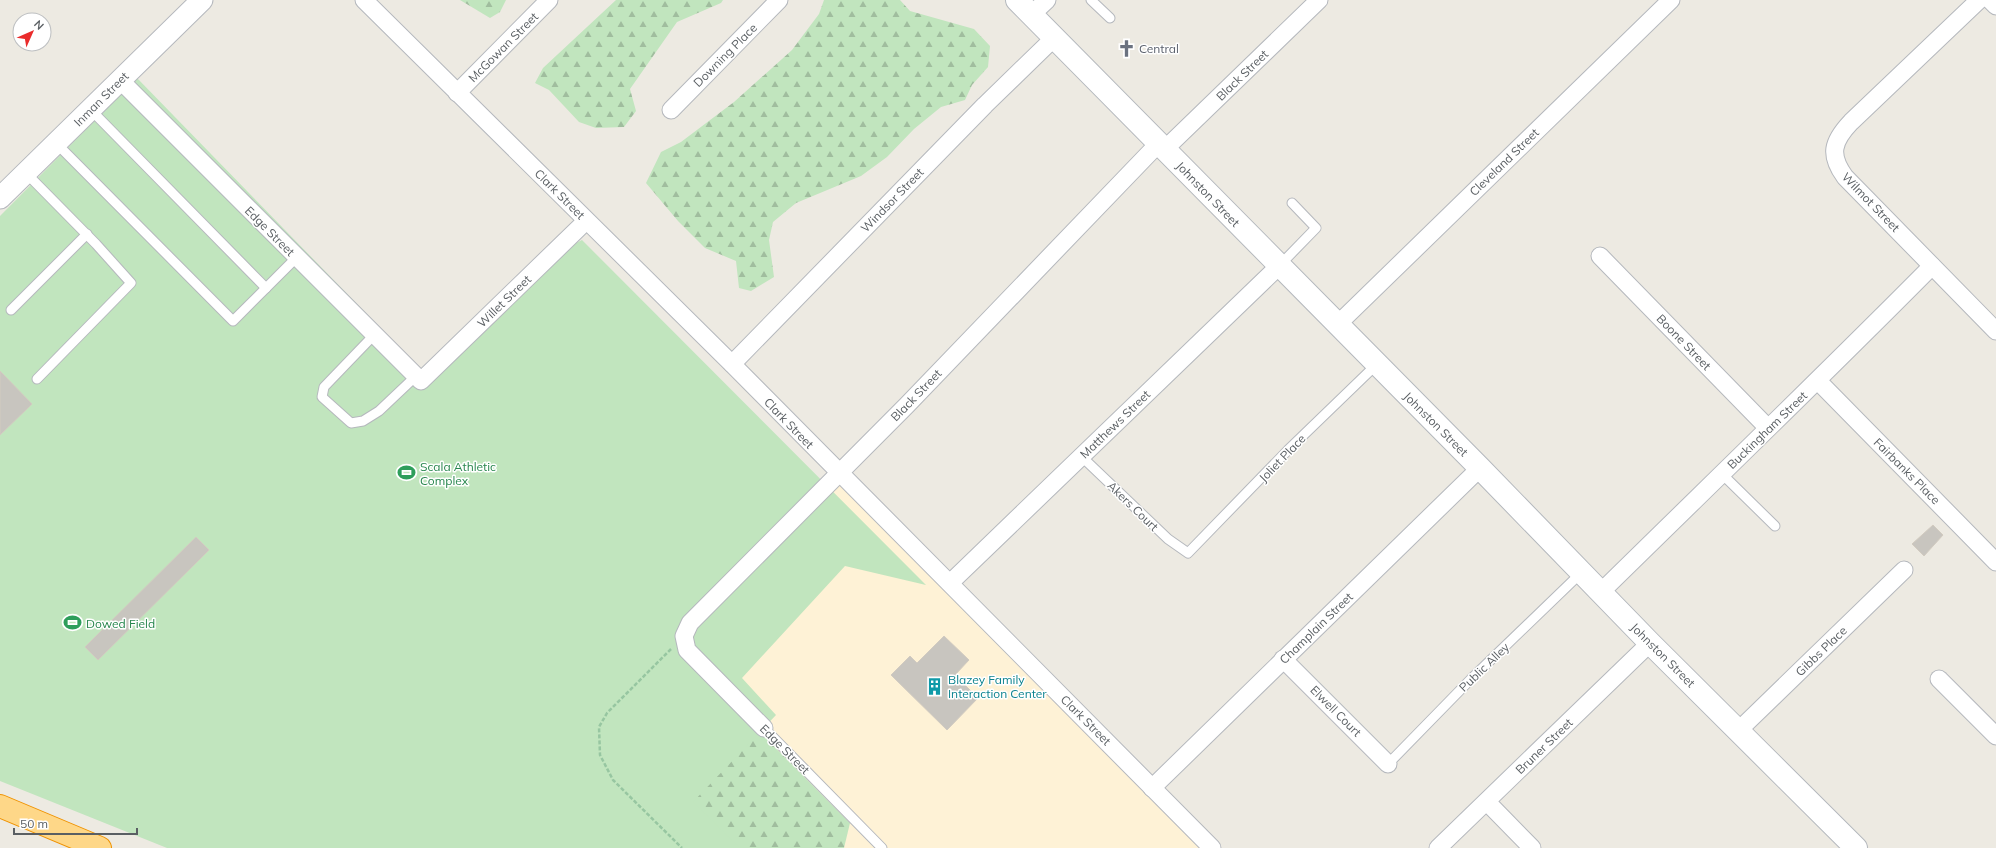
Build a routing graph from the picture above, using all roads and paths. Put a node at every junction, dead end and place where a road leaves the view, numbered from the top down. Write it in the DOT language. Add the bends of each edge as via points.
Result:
graph roads {
  1 [pos="202,0"];
  2 [pos="364,0"];
  3 [pos="549,0"];
  4 [pos="779,0"];
  5 [pos="1047,0"];
  6 [pos="1091,0"];
  7 [pos="1319,0"];
  8 [pos="1671,0"];
  9 [pos="1978,0"];
  10 [pos="1990,0"];
  11 [pos="1996,6"];
  12 [pos="1024,8"];
  13 [pos="1110,18"];
  14 [pos="1054,38"];
  15 [pos="120,80"];
  16 [pos="457,93"];
  17 [pos="90,110"];
  18 [pos="671,110"];
  19 [pos="56,143"];
  20 [pos="1162,146"];
  21 [pos="26,172"];
  22 [pos="0,198"];
  23 [pos="1292,203"];
  24 [pos="586,221"];
  25 [pos="87,234"];
  26 [pos="1600,256"];
  27 [pos="296,258"];
  28 [pos="1279,266"];
  29 [pos="1932,266"];
  30 [pos="266,288"];
  31 [pos="11,310"];
  32 [pos="1337,325"];
  33 [pos="1996,331"];
  34 [pos="374,335"];
  35 [pos="732,364"];
  36 [pos="1376,365"];
  37 [pos="418,378"];
  38 [pos="37,379"];
  39 [pos="1818,381"];
  40 [pos="1768,428"];
  41 [pos="1081,456"];
  42 [pos="1480,468"];
  43 [pos="839,474"];
  44 [pos="1722,474"];
  45 [pos="1775,526"];
  46 [pos="1188,552"];
  47 [pos="1996,562"];
  48 [pos="1904,570"];
  49 [pos="1582,572"];
  50 [pos="950,583"];
  51 [pos="1601,592"];
  52 [pos="1650,642"];
  53 [pos="685,643"];
  54 [pos="1283,659"];
  55 [pos="1939,679"];
  56 [pos="764,728"];
  57 [pos="1738,731"];
  58 [pos="1996,736"];
  59 [pos="1388,764"];
  60 [pos="1152,788"];
  61 [pos="1487,802"];
  62 [pos="0,806"];
  63 [pos="100,848"];
  64 [pos="682,848"];
  65 [pos="882,848"];
  66 [pos="1212,848"];
  67 [pos="1438,848"];
  68 [pos="1532,848"];
  69 [pos="1856,848"];
  1 -- 15 [label="street, Inman Street"];
  2 -- 16 [label="street, Clark Street"];
  3 -- 16 [label="street, McGowan Street"];
  4 -- 18 [label="street, Downing Place"];
  5 -- 12 [label="street"];
  6 -- 13 [label="lane"];
  7 -- 20 [label="street, Black Street"];
  8 -- 32 [label="street, Cleveland Street"];
  9 -- 29 [label="street, Wilmot Street" via="1851,122 1842,132 1834,150 1834,158 1845,177"];
  10 -- 11 [label="street"];
  12 -- 14 [label="main road, Johnston Street"];
  14 -- 20 [label="main road, Johnston Street"];
  14 -- 35 [label="street, Windsor Street" via="985,105"];
  15 -- 17 [label="street, Inman Street"];
  15 -- 27 [label="street, Edge Street"];
  16 -- 24 [label="street, Clark Street"];
  17 -- 19 [label="street, Inman Street"];
  17 -- 30 [label="lane"];
  19 -- 21 [label="street, Inman Street"];
  19 -- 30 [label="lane" via="233,321"];
  20 -- 28 [label="main road, Johnston Street"];
  20 -- 43 [label="street, Black Street"];
  21 -- 22 [label="street, Inman Street"];
  21 -- 25 [label="lane"];
  23 -- 28 [label="lane" via="1316,228"];
  24 -- 35 [label="street, Clark Street"];
  24 -- 37 [label="street, Willet Street"];
  25 -- 31 [label="lane"];
  25 -- 38 [label="lane" via="131,283"];
  26 -- 40 [label="street, Boone Street"];
  27 -- 30 [label="lane"];
  27 -- 34 [label="street, Edge Street"];
  28 -- 32 [label="main road, Johnston Street"];
  28 -- 41 [label="street, Matthews Street"];
  29 -- 33 [label="street, Wilmot Street"];
  29 -- 39 [label="street, Buckingham Street"];
  32 -- 36 [label="main road, Johnston Street"];
  34 -- 37 [label="street, Edge Street"];
  34 -- 37 [label="lane" via="324,387 322,397 328,403 350,423 363,421"];
  35 -- 43 [label="street, Clark Street"];
  36 -- 42 [label="main road, Johnston Street"];
  36 -- 46 [label="lane, Joliet Place"];
  39 -- 40 [label="street, Buckingham Street"];
  39 -- 47 [label="street, Fairbanks Place"];
  40 -- 44 [label="street, Buckingham Street"];
  41 -- 46 [label="lane, Akers Court" via="1168,539"];
  41 -- 50 [label="street, Matthews Street"];
  42 -- 49 [label="main road, Johnston Street"];
  42 -- 54 [label="street, Champlain Street"];
  43 -- 50 [label="street, Clark Street"];
  43 -- 53 [label="street, Black Street" via="690,623"];
  44 -- 45 [label="lane"];
  44 -- 51 [label="street, Buckingham Street"];
  48 -- 57 [label="street, Gibbs Place"];
  49 -- 51 [label="main road, Johnston Street"];
  49 -- 59 [label="lane, Public Alley" via="1471,679"];
  50 -- 60 [label="street, Clark Street"];
  51 -- 52 [label="main road, Johnston Street"];
  52 -- 57 [label="main road, Johnston Street"];
  52 -- 61 [label="street, Bruner Street"];
  53 -- 56 [label="street, Edge Street"];
  53 -- 64 [label="path" via="607,713 599,727 600,755 613,780"];
  54 -- 59 [label="street, Elwell Court"];
  54 -- 60 [label="street, Champlain Street"];
  55 -- 58 [label="street"];
  56 -- 65 [label="lane, Edge Street"];
  57 -- 69 [label="main road, Johnston Street"];
  60 -- 66 [label="street, Clark Street"];
  61 -- 67 [label="street, Bruner Street"];
  61 -- 68 [label="street"];
  62 -- 63 [label="highway"];
}
